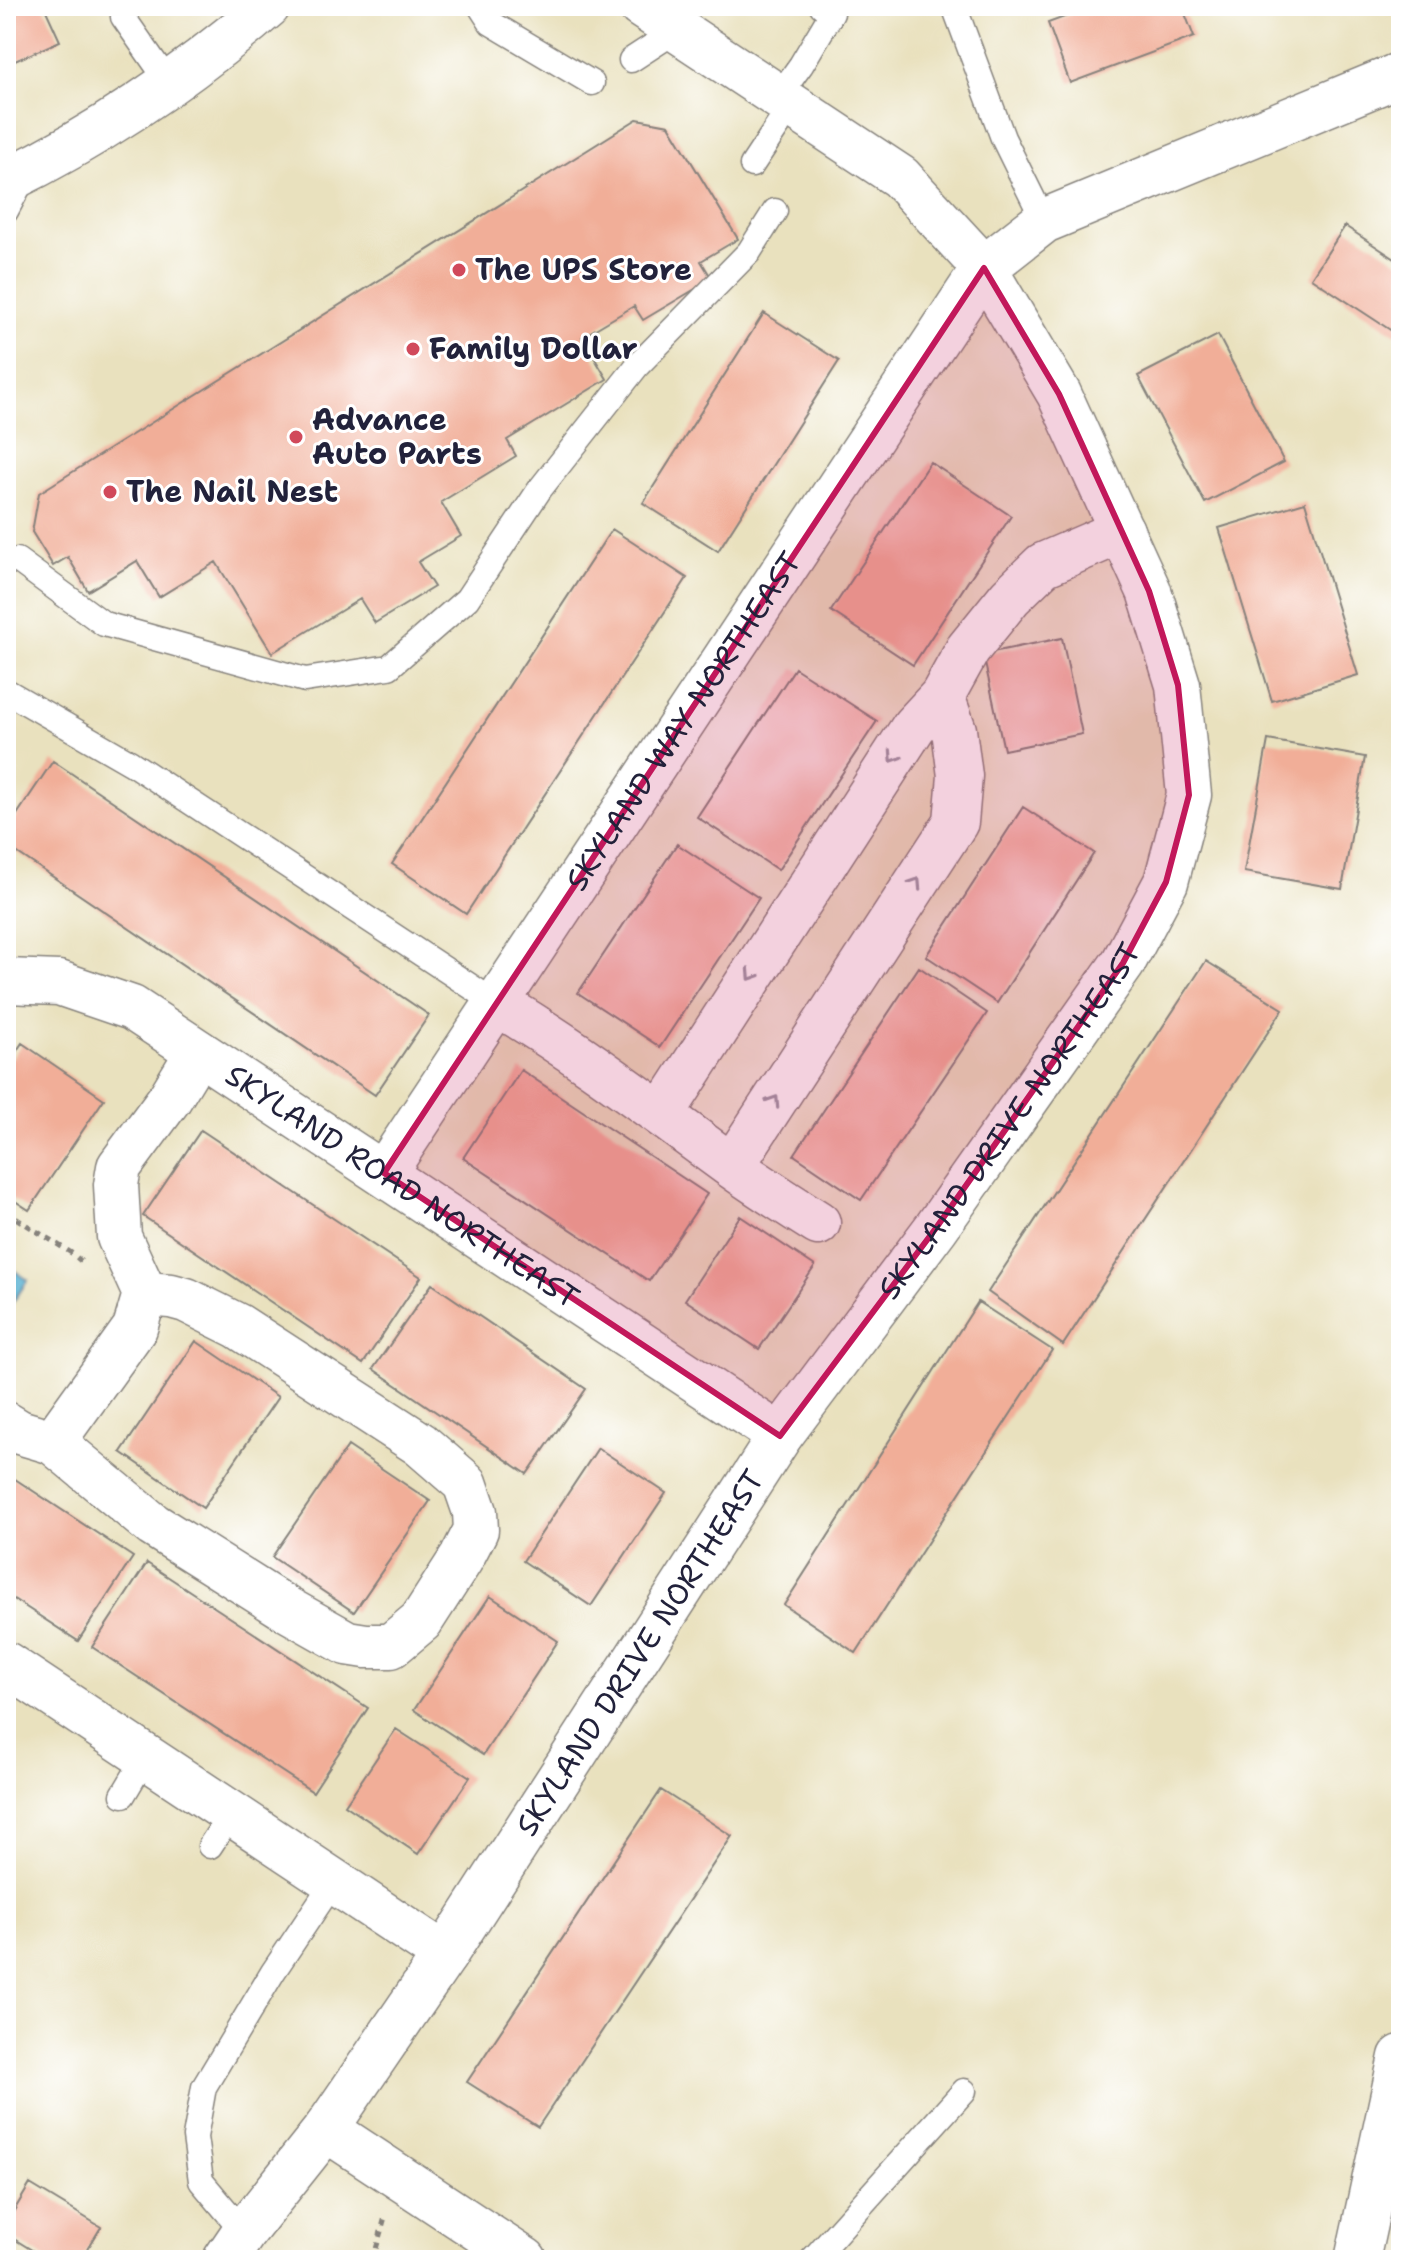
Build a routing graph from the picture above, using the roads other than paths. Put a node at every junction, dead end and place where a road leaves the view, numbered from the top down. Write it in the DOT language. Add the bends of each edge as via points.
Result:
graph roads {
  1 [pos="268,6"];
  2 [pos="641,6"];
  3 [pos="954,6"];
  4 [pos="832,8"];
  5 [pos="123,17"];
  6 [pos="482,23"];
  7 [pos="677,30"];
  8 [pos="631,60"];
  9 [pos="1401,74"];
  10 [pos="169,83"];
  11 [pos="592,83"];
  12 [pos="785,101"];
  13 [pos="752,165"];
  14 [pos="16,176"];
  15 [pos="6,211"];
  16 [pos="775,211"];
  17 [pos="1044,221"];
  18 [pos="984,268"];
  19 [pos="1122,531"];
  20 [pos="17,560"];
  21 [pos="6,691"];
  22 [pos="942,696"];
  23 [pos="6,981"];
  24 [pos="496,1003"];
  25 [pos="198,1052"];
  26 [pos="662,1114"];
  27 [pos="732,1166"];
  28 [pos="384,1173"];
  29 [pos="818,1223"];
  30 [pos="145,1294"];
  31 [pos="6,1424"];
  32 [pos="780,1436"];
  33 [pos="53,1442"];
  34 [pos="6,1664"];
  35 [pos="145,1758"];
  36 [pos="123,1795"];
  37 [pos="334,1881"];
  38 [pos="445,1955"];
  39 [pos="1401,2057"];
  40 [pos="964,2091"];
  41 [pos="326,2129"];
  42 [pos="234,2246"];
  43 [pos="525,2260"];
  44 [pos="812,2260"];
  45 [pos="1357,2260"];
  1 -- 10 [label="street"];
  2 -- 7 [label="street, SKYLAND DRIVE NORTHEAST"];
  3 -- 17 [label="lane" via="1003,138"];
  4 -- 12 [label="lane"];
  5 -- 10 [label="lane"];
  6 -- 11 [label="lane"];
  7 -- 8 [label="lane"];
  7 -- 12 [label="street, SKYLAND DRIVE NORTHEAST"];
  9 -- 17 [label="street, SKYLAND WAY NORTHEAST"];
  10 -- 14 [label="street"];
  12 -- 13 [label="lane"];
  12 -- 18 [label="street, SKYLAND DRIVE NORTHEAST" via="900,177"];
  14 -- 15 [label="lane"];
  16 -- 20 [label="lane" via="749,252 637,366 540,489 467,599 389,667 305,680 104,624"];
  17 -- 18 [label="street, SKYLAND WAY NORTHEAST"];
  18 -- 19 [label="street, SKYLAND DRIVE NORTHEAST" via="1059,394"];
  18 -- 24 [label="street, SKYLAND WAY NORTHEAST"];
  19 -- 22 [label="street" via="1043,565 968,649"];
  19 -- 32 [label="street, SKYLAND DRIVE NORTHEAST" via="1149,591 1178,685 1189,795 1166,882 1123,963 936,1228"];
  21 -- 24 [label="lane" via="131,763"];
  22 -- 26 [label="street, one-way" via="914,726"];
  27 -- 22 [label="street, one-way" via="956,822 960,776 954,730"];
  23 -- 25 [label="street, SKYLAND ROAD NORTHEAST" via="59,983 132,1008"];
  24 -- 26 [label="street"];
  24 -- 28 [label="street, SKYLAND WAY NORTHEAST"];
  25 -- 28 [label="street, SKYLAND ROAD NORTHEAST"];
  25 -- 30 [label="street" via="119,1167 119,1237"];
  26 -- 27 [label="street"];
  27 -- 29 [label="street"];
  28 -- 32 [label="street, SKYLAND ROAD NORTHEAST"];
  30 -- 33 [label="street" via="135,1328"];
  30 -- 33 [label="street" via="186,1300 238,1326 420,1444 465,1483 476,1530 461,1559 421,1621 391,1646 347,1643 153,1525"];
  31 -- 33 [label="street"];
  32 -- 38 [label="street, SKYLAND DRIVE NORTHEAST"];
  34 -- 35 [label="street"];
  35 -- 36 [label="lane"];
  35 -- 37 [label="street" via="220,1830"];
  37 -- 38 [label="street"];
  37 -- 42 [label="lane" via="204,2087 195,2137 201,2181"];
  38 -- 41 [label="street, SKYLAND DRIVE NORTHEAST"];
  39 -- 45 [label="street"];
  40 -- 44 [label="lane"];
  41 -- 42 [label="street, SKYLAND DRIVE NORTHEAST"];
  41 -- 43 [label="street"];
}
